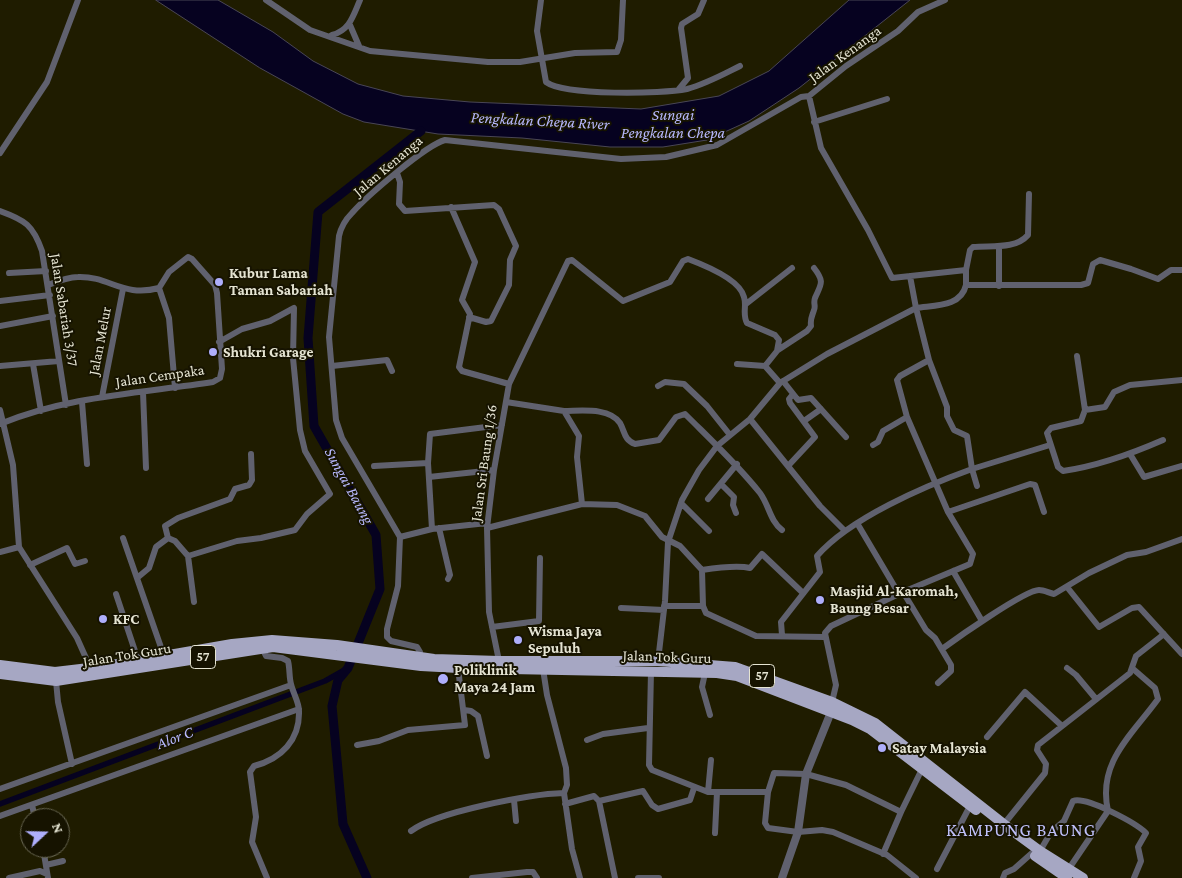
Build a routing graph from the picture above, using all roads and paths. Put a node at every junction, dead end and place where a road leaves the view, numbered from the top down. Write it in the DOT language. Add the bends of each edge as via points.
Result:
graph roads {
  1 [pos="78,0"];
  2 [pos="266,0"];
  3 [pos="360,0"];
  4 [pos="541,0"];
  5 [pos="622,0"];
  6 [pos="704,0"];
  7 [pos="945,0"];
  8 [pos="350,25"];
  9 [pos="331,36"];
  10 [pos="359,46"];
  11 [pos="541,59"];
  12 [pos="740,66"];
  13 [pos="678,90"];
  14 [pos="809,96"];
  15 [pos="887,99"];
  16 [pos="814,122"];
  17 [pos="0,153"];
  18 [pos="397,174"];
  19 [pos="1029,194"];
  20 [pos="451,207"];
  21 [pos="0,211"];
  22 [pos="999,247"];
  23 [pos="792,268"];
  24 [pos="814,268"];
  25 [pos="966,270"];
  26 [pos="1182,270"];
  27 [pos="46,271"];
  28 [pos="10,273"];
  29 [pos="910,276"];
  30 [pos="48,285"];
  31 [pos="966,285"];
  32 [pos="999,286"];
  33 [pos="159,288"];
  34 [pos="123,289"];
  35 [pos="50,294"];
  36 [pos="0,301"];
  37 [pos="746,304"];
  38 [pos="916,308"];
  39 [pos="53,316"];
  40 [pos="470,317"];
  41 [pos="0,326"];
  42 [pos="219,342"];
  43 [pos="777,350"];
  44 [pos="1077,356"];
  45 [pos="59,360"];
  46 [pos="929,360"];
  47 [pos="33,364"];
  48 [pos="736,364"];
  49 [pos="0,366"];
  50 [pos="332,366"];
  51 [pos="765,366"];
  52 [pos="392,371"];
  53 [pos="1182,380"];
  54 [pos="782,382"];
  55 [pos="509,384"];
  56 [pos="658,386"];
  57 [pos="175,388"];
  58 [pos="143,392"];
  59 [pos="793,394"];
  60 [pos="102,397"];
  61 [pos="82,402"];
  62 [pos="506,402"];
  63 [pos="66,405"];
  64 [pos="821,409"];
  65 [pos="0,410"];
  66 [pos="1085,410"];
  67 [pos="40,411"];
  68 [pos="564,411"];
  69 [pos="907,417"];
  70 [pos="750,419"];
  71 [pos="804,421"];
  72 [pos="2,424"];
  73 [pos="502,425"];
  74 [pos="730,435"];
  75 [pos="846,437"];
  76 [pos="1163,440"];
  77 [pos="873,445"];
  78 [pos="1050,445"];
  79 [pos="717,446"];
  80 [pos="251,454"];
  81 [pos="1130,454"];
  82 [pos="428,463"];
  83 [pos="87,464"];
  84 [pos="737,464"];
  85 [pos="374,466"];
  86 [pos="788,466"];
  87 [pos="1182,466"];
  88 [pos="146,468"];
  89 [pos="972,469"];
  90 [pos="494,470"];
  91 [pos="429,477"];
  92 [pos="722,484"];
  93 [pos="936,485"];
  94 [pos="977,486"];
  95 [pos="708,500"];
  96 [pos="681,503"];
  97 [pos="582,504"];
  98 [pos="948,512"];
  99 [pos="1044,512"];
  100 [pos="736,513"];
  101 [pos="857,523"];
  102 [pos="487,526"];
  103 [pos="435,528"];
  104 [pos="782,530"];
  105 [pos="844,530"];
  106 [pos="709,531"];
  107 [pos="400,537"];
  108 [pos="123,538"];
  109 [pos="168,538"];
  110 [pos="1182,540"];
  111 [pos="668,542"];
  112 [pos="19,547"];
  113 [pos="0,552"];
  114 [pos="188,556"];
  115 [pos="540,558"];
  116 [pos="85,561"];
  117 [pos="30,565"];
  118 [pos="702,570"];
  119 [pos="954,571"];
  120 [pos="137,578"];
  121 [pos="448,579"];
  122 [pos="1067,587"];
  123 [pos="803,593"];
  124 [pos="901,593"];
  125 [pos="116,594"];
  126 [pos="194,602"];
  127 [pos="703,606"];
  128 [pos="621,608"];
  129 [pos="664,608"];
  130 [pos="982,621"];
  131 [pos="492,627"];
  132 [pos="1164,634"];
  133 [pos="782,635"];
  134 [pos="824,637"];
  135 [pos="262,648"];
  136 [pos="336,649"];
  137 [pos="942,649"];
  138 [pos="1182,654"];
  139 [pos="164,656"];
  140 [pos="381,656"];
  141 [pos="418,658"];
  142 [pos="138,660"];
  143 [pos="658,661"];
  144 [pos="499,662"];
  145 [pos="0,665"];
  146 [pos="635,666"];
  147 [pos="87,668"];
  148 [pos="458,668"];
  149 [pos="1067,668"];
  150 [pos="1132,668"];
  151 [pos="543,669"];
  152 [pos="651,671"];
  153 [pos="704,672"];
  154 [pos="0,674"];
  155 [pos="71,674"];
  156 [pos="56,681"];
  157 [pos="938,683"];
  158 [pos="291,686"];
  159 [pos="1096,699"];
  160 [pos="298,706"];
  161 [pos="832,707"];
  162 [pos="464,710"];
  163 [pos="710,715"];
  164 [pos="1062,726"];
  165 [pos="648,728"];
  166 [pos="986,737"];
  167 [pos="587,740"];
  168 [pos="357,745"];
  169 [pos="487,756"];
  170 [pos="711,760"];
  171 [pos="72,764"];
  172 [pos="922,769"];
  173 [pos="806,774"];
  174 [pos="694,788"];
  175 [pos="0,789"];
  176 [pos="708,792"];
  177 [pos="717,792"];
  178 [pos="768,792"];
  179 [pos="564,793"];
  180 [pos="514,800"];
  181 [pos="598,801"];
  182 [pos="565,804"];
  183 [pos="32,805"];
  184 [pos="970,806"];
  185 [pos="33,808"];
  186 [pos="901,812"];
  187 [pos="1108,812"];
  188 [pos="0,816"];
  189 [pos="516,820"];
  190 [pos="1004,824"];
  191 [pos="411,831"];
  192 [pos="798,832"];
  193 [pos="715,833"];
  194 [pos="1036,852"];
  195 [pos="883,854"];
  196 [pos="44,858"];
  197 [pos="64,861"];
  198 [pos="46,865"];
  199 [pos="937,869"];
  200 [pos="48,876"];
  201 [pos="907,876"];
  202 [pos="1066,876"];
  203 [pos="9,878"];
  204 [pos="267,878"];
  205 [pos="472,878"];
  206 [pos="537,878"];
  207 [pos="580,878"];
  208 [pos="616,878"];
  209 [pos="638,878"];
  210 [pos="660,878"];
  211 [pos="782,878"];
  212 [pos="916,878"];
  213 [pos="1003,878"];
  214 [pos="1083,878"];
  215 [pos="1134,878"];
  1 -- 17 [label="street" via="47,82"];
  2 -- 9 [label="street" via="310,30"];
  3 -- 8 [label="street"];
  4 -- 11 [label="street" via="537,31"];
  5 -- 11 [label="street" via="622,40 617,52 575,53"];
  6 -- 13 [label="street" via="698,14 682,24 688,78"];
  7 -- 14 [label="street, Jalan Kenanga" via="918,12 898,31"];
  8 -- 9 [label="street"];
  8 -- 10 [label="street"];
  9 -- 10 [label="street"];
  10 -- 11 [label="street" via="370,51 470,61"];
  11 -- 13 [label="street" via="546,82 556,87 610,92"];
  12 -- 13 [label="street" via="708,82"];
  14 -- 16 [label="street"];
  14 -- 18 [label="street, Jalan Kenanga" via="801,97 717,146 666,157 621,158 444,140 428,147"];
  15 -- 16 [label="street"];
  16 -- 29 [label="street" via="821,148 892,278"];
  18 -- 20 [label="street" via="399,204 403,210"];
  18 -- 50 [label="street, Jalan Kenanga" via="352,213 341,228 329,330"];
  19 -- 22 [label="street" via="1028,235 1022,241"];
  20 -- 40 [label="street" via="475,262 462,300"];
  20 -- 40 [label="street" via="497,206 516,246 510,260 509,285 492,319 488,322"];
  21 -- 27 [label="street, Jalan Sabariah 3/37" via="27,222 36,234"];
  22 -- 25 [label="street" via="973,247"];
  22 -- 32 [label="street"];
  23 -- 37 [label="street"];
  24 -- 43 [label="street" via="822,286 814,300 811,326"];
  25 -- 29 [label="street"];
  25 -- 31 [label="street"];
  26 -- 32 [label="street" via="1171,270 1158,279 1100,260 1093,264 1090,279 1085,285"];
  27 -- 28 [label="street"];
  27 -- 30 [label="street, Jalan Sabariah 3/37"];
  29 -- 38 [label="street"];
  30 -- 34 [label="street" via="80,277"];
  30 -- 35 [label="street, Jalan Sabariah 3/37"];
  31 -- 32 [label="street"];
  31 -- 38 [label="street" via="958,300"];
  33 -- 34 [label="street" via="142,292"];
  33 -- 42 [label="street" via="180,261 188,257 192,259 217,289"];
  33 -- 57 [label="street" via="169,318"];
  34 -- 60 [label="street, Jalan Melur"];
  35 -- 36 [label="street"];
  35 -- 39 [label="street, Jalan Sabariah 3/37"];
  37 -- 43 [label="street" via="744,316 747,323 776,336 780,342"];
  37 -- 55 [label="street, Jalan Sri Baung 1/36" via="743,293 730,278 688,259 683,261 670,282 624,301 570,260"];
  38 -- 46 [label="street"];
  38 -- 54 [label="street" via="827,354"];
  39 -- 41 [label="street"];
  39 -- 45 [label="street, Jalan Sabariah 3/37"];
  40 -- 55 [label="street" via="459,368"];
  42 -- 57 [label="street, Jalan Cempaka" via="220,378"];
  42 -- 114 [label="street" via="294,308 293,358 300,430 305,451 330,494 302,518 295,530 237,541"];
  43 -- 51 [label="street"];
  44 -- 66 [label="street"];
  45 -- 47 [label="street"];
  45 -- 63 [label="street, Jalan Sabariah 3/37"];
  46 -- 69 [label="street" via="898,378"];
  46 -- 89 [label="street" via="948,408 947,416 954,430 967,436"];
  47 -- 49 [label="street"];
  47 -- 67 [label="street"];
  48 -- 51 [label="street"];
  50 -- 52 [label="street" via="387,360"];
  50 -- 107 [label="street, Jalan Kenanga" via="340,434"];
  51 -- 54 [label="street"];
  53 -- 66 [label="street" via="1130,385 1114,392 1105,407"];
  54 -- 59 [label="street"];
  54 -- 70 [label="street"];
  55 -- 62 [label="street, Jalan Sri Baung 1/36"];
  56 -- 74 [label="street" via="665,382 684,384"];
  57 -- 58 [label="street, Jalan Cempaka"];
  58 -- 60 [label="street, Jalan Cempaka"];
  58 -- 88 [label="street"];
  59 -- 64 [label="street" via="799,400 811,398"];
  59 -- 71 [label="street" via="789,402"];
  60 -- 61 [label="street, Jalan Cempaka"];
  61 -- 63 [label="street, Jalan Cempaka"];
  61 -- 83 [label="street"];
  62 -- 68 [label="street"];
  62 -- 73 [label="street, Jalan Sri Baung 1/36"];
  63 -- 67 [label="street, Jalan Cempaka"];
  64 -- 71 [label="street"];
  64 -- 75 [label="street"];
  65 -- 72 [label="street"];
  66 -- 78 [label="street" via="1081,421 1049,430"];
  67 -- 72 [label="street, Jalan Cempaka"];
  68 -- 79 [label="street" via="611,415 627,439 635,444 659,440 676,417 685,414"];
  68 -- 97 [label="street" via="579,436 577,457"];
  69 -- 77 [label="street" via="883,431"];
  69 -- 93 [label="street"];
  70 -- 74 [label="street"];
  70 -- 86 [label="street"];
  71 -- 86 [label="street" via="815,439"];
  72 -- 112 [label="street" via="12,465"];
  73 -- 82 [label="street" via="432,433"];
  73 -- 90 [label="street, Jalan Sri Baung 1/36"];
  74 -- 79 [label="street"];
  76 -- 81 [label="street"];
  78 -- 81 [label="street" via="1062,471"];
  78 -- 89 [label="street"];
  79 -- 84 [label="street"];
  79 -- 96 [label="street"];
  80 -- 109 [label="street" via="250,484 235,489 230,499 167,523"];
  81 -- 87 [label="street" via="1144,477"];
  82 -- 85 [label="street"];
  82 -- 91 [label="street"];
  84 -- 92 [label="street"];
  84 -- 104 [label="street" via="765,500 772,518"];
  86 -- 105 [label="street"];
  89 -- 93 [label="street"];
  89 -- 94 [label="street"];
  90 -- 91 [label="street"];
  90 -- 102 [label="street, Jalan Sri Baung 1/36"];
  91 -- 103 [label="street"];
  92 -- 95 [label="street"];
  92 -- 100 [label="street" via="734,497 732,505"];
  93 -- 98 [label="street"];
  93 -- 101 [label="street"];
  96 -- 106 [label="street"];
  96 -- 111 [label="street"];
  97 -- 102 [label="street"];
  97 -- 111 [label="street" via="617,505 645,516"];
  98 -- 99 [label="street" via="1030,484 1035,486"];
  98 -- 119 [label="street" via="973,554 970,564"];
  101 -- 105 [label="street"];
  101 -- 124 [label="street"];
  102 -- 103 [label="street"];
  102 -- 131 [label="street, Jalan Sri Baung 1/36"];
  103 -- 107 [label="street"];
  103 -- 121 [label="street" via="450,575"];
  105 -- 123 [label="street" via="817,556 820,572"];
  107 -- 141 [label="street" via="398,586 387,634 391,641 417,647 420,652"];
  108 -- 120 [label="street"];
  109 -- 114 [label="street"];
  109 -- 120 [label="street" via="156,547 149,568"];
  110 -- 122 [label="street" via="1127,555 1089,572"];
  111 -- 118 [label="street" via="680,547"];
  111 -- 129 [label="street"];
  112 -- 113 [label="street"];
  112 -- 117 [label="street"];
  114 -- 126 [label="street"];
  115 -- 131 [label="street" via="539,621"];
  116 -- 117 [label="street" via="75,564 68,548"];
  117 -- 147 [label="street" via="77,638"];
  118 -- 123 [label="street" via="740,565 750,568 762,554"];
  118 -- 127 [label="street"];
  119 -- 124 [label="street"];
  119 -- 130 [label="street"];
  120 -- 139 [label="street"];
  122 -- 130 [label="street" via="1054,594 1036,590"];
  122 -- 132 [label="street" via="1095,625 1102,626 1137,606"];
  123 -- 133 [label="street" via="780,624"];
  124 -- 134 [label="street" via="830,626"];
  124 -- 137 [label="street"];
  125 -- 142 [label="street"];
  127 -- 129 [label="street"];
  127 -- 133 [label="street" via="706,613 756,636"];
  128 -- 129 [label="street"];
  129 -- 143 [label="street"];
  130 -- 137 [label="street"];
  131 -- 144 [label="street, Jalan Sri Baung 1/36"];
  132 -- 138 [label="street"];
  132 -- 150 [label="street" via="1138,654"];
  133 -- 134 [label="street"];
  134 -- 161 [label="street" via="836,686"];
  135 -- 136 [label="main road, Jalan Tok Guru / 57"];
  135 -- 155 [label="main road, Jalan Tok Guru / 57"];
  135 -- 158 [label="street" via="266,656 288,661"];
  136 -- 139 [label="main road, Jalan Tok Guru / 57" via="290,640 255,641"];
  136 -- 140 [label="main road, Jalan Tok Guru / 57"];
  137 -- 157 [label="street" via="951,669"];
  139 -- 142 [label="main road, Jalan Tok Guru / 57"];
  140 -- 141 [label="main road, Jalan Tok Guru / 57"];
  140 -- 148 [label="main road, Jalan Tok Guru / 57"];
  141 -- 144 [label="main road, Jalan Tok Guru / 57"];
  142 -- 147 [label="main road, Jalan Tok Guru / 57"];
  143 -- 146 [label="main road, Jalan Tok Guru / 57"];
  143 -- 161 [label="main road, Jalan Tok Guru / 57" via="735,667"];
  144 -- 146 [label="main road, Jalan Tok Guru / 57"];
  145 -- 155 [label="main road, Jalan Tok Guru / 57"];
  146 -- 151 [label="main road, Jalan Tok Guru / 57"];
  146 -- 152 [label="main road, Jalan Tok Guru / 57"];
  147 -- 155 [label="main road, 57"];
  148 -- 151 [label="main road, Jalan Tok Guru / 57"];
  148 -- 162 [label="street"];
  149 -- 159 [label="street"];
  150 -- 159 [label="street" via="1126,677"];
  150 -- 187 [label="street" via="1155,688 1158,697 1126,739 1108,774 1105,794"];
  151 -- 179 [label="street" via="566,768"];
  152 -- 153 [label="main road, Jalan Tok Guru / 57"];
  152 -- 165 [label="street"];
  153 -- 161 [label="main road, Jalan Tok Guru / 57" via="737,676"];
  153 -- 163 [label="street" via="702,687"];
  154 -- 156 [label="main road, Jalan Tok Guru / 57"];
  155 -- 156 [label="main road, Jalan Tok Guru / 57"];
  156 -- 171 [label="street"];
  158 -- 160 [label="street"];
  158 -- 171 [label="street"];
  159 -- 164 [label="street"];
  160 -- 183 [label="street"];
  160 -- 204 [label="street" via="298,726 284,752 270,762 254,766 250,772 256,821 252,842"];
  161 -- 172 [label="main road, Jalan Tok Guru / 57" via="870,729"];
  161 -- 173 [label="street"];
  161 -- 190 [label="main road, Jalan Tok Guru / 57" via="875,723"];
  162 -- 168 [label="street" via="466,721 461,727 408,730"];
  162 -- 169 [label="street" via="478,716"];
  164 -- 166 [label="street" via="1026,692"];
  164 -- 190 [label="street" via="1038,746 1037,750 1046,764 1045,773"];
  165 -- 167 [label="street" via="603,734"];
  165 -- 174 [label="street" via="650,768"];
  170 -- 176 [label="street"];
  171 -- 175 [label="street"];
  172 -- 184 [label="main road, Jalan Tok Guru / 57"];
  172 -- 186 [label="street"];
  173 -- 178 [label="street" via="774,774"];
  173 -- 186 [label="street" via="846,785"];
  173 -- 192 [label="street"];
  174 -- 176 [label="street"];
  174 -- 181 [label="street" via="690,800 658,809 643,791"];
  176 -- 177 [label="street"];
  177 -- 178 [label="street"];
  177 -- 193 [label="street"];
  178 -- 192 [label="street" via="766,827"];
  179 -- 180 [label="street" via="544,793"];
  179 -- 182 [label="street"];
  180 -- 189 [label="street"];
  180 -- 191 [label="street" via="435,818"];
  181 -- 182 [label="street" via="594,796"];
  181 -- 208 [label="street"];
  182 -- 207 [label="street"];
  183 -- 185 [label="street"];
  183 -- 188 [label="street"];
  184 -- 194 [label="main road, Jalan Tok Guru / 57"];
  184 -- 199 [label="street"];
  186 -- 195 [label="street"];
  187 -- 194 [label="street" via="1096,804 1074,800 1064,821"];
  187 -- 202 [label="street"];
  187 -- 215 [label="street" via="1139,827 1146,834 1138,847 1141,861"];
  190 -- 194 [label="main road, Jalan Tok Guru / 57"];
  192 -- 195 [label="street" via="829,831"];
  192 -- 211 [label="street"];
  194 -- 202 [label="main road, Jalan Tok Guru / 57"];
  194 -- 213 [label="street" via="1014,870 1005,873"];
  195 -- 201 [label="street"];
  196 -- 198 [label="street"];
  197 -- 198 [label="street"];
  198 -- 200 [label="street"];
  200 -- 203 [label="street" via="40,872"];
  201 -- 212 [label="street"];
  202 -- 214 [label="main road, Jalan Tok Guru / 57"];
  205 -- 206 [label="street" via="527,872 533,872"];
  209 -- 210 [label="street"];
}
